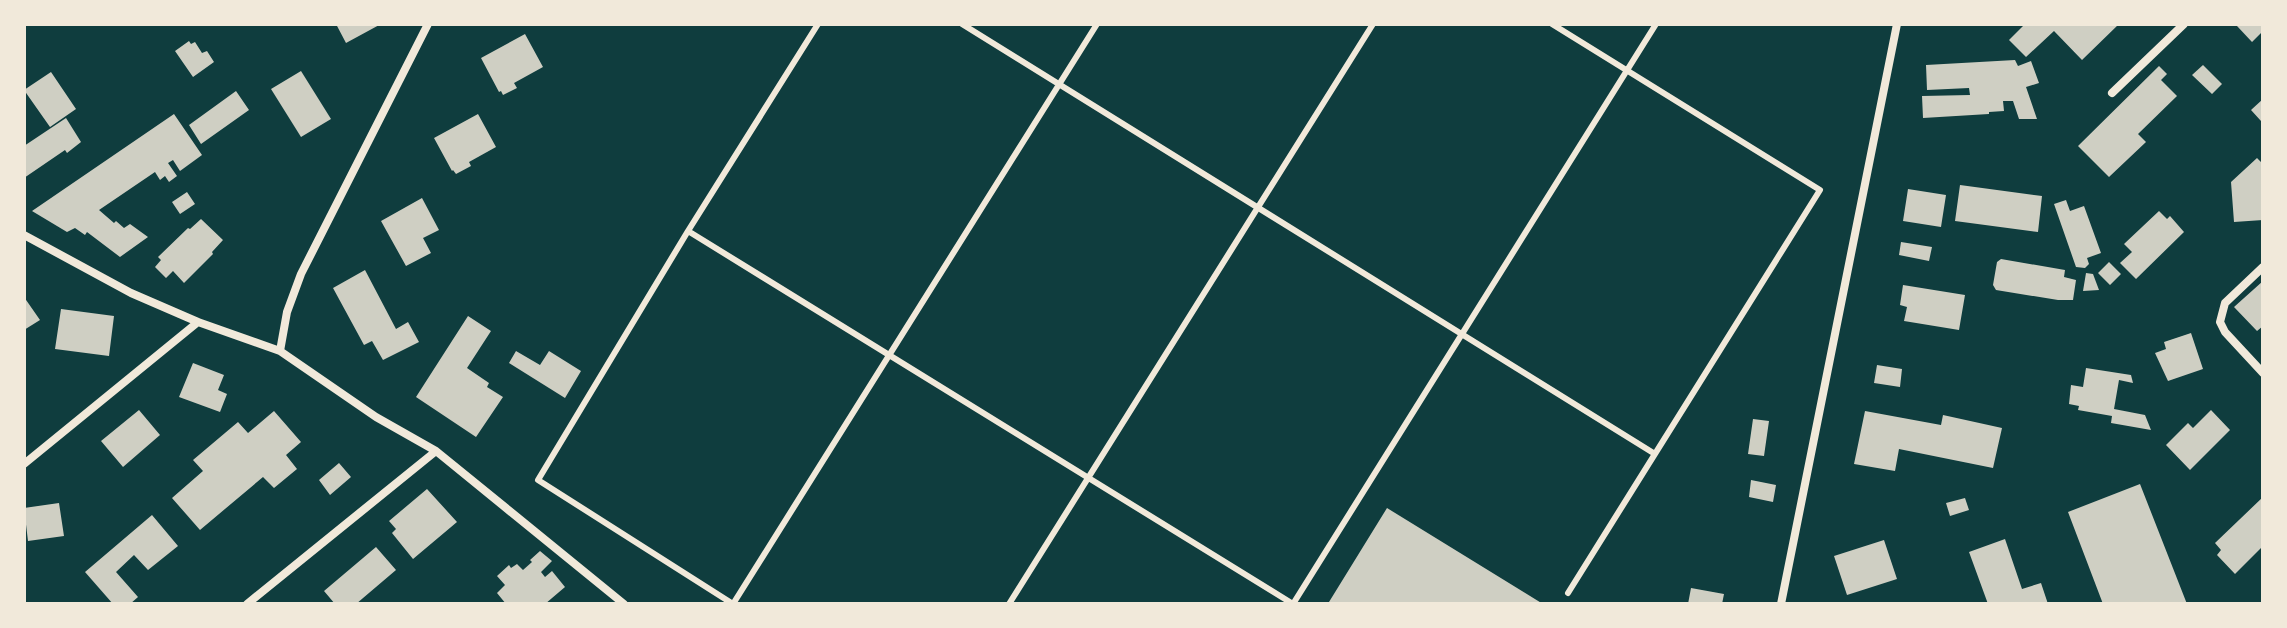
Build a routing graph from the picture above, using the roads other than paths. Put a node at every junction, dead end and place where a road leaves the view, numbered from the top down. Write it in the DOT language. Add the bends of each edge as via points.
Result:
graph roads {
  1 [pos="428,24"];
  2 [pos="818,24"];
  3 [pos="962,24"];
  4 [pos="1097,24"];
  5 [pos="1373,24"];
  6 [pos="1552,24"];
  7 [pos="1656,24"];
  8 [pos="1897,24"];
  9 [pos="2184,24"];
  10 [pos="1627,70"];
  11 [pos="1059,84"];
  12 [pos="2112,93"];
  13 [pos="1258,208"];
  14 [pos="688,231"];
  15 [pos="24,235"];
  16 [pos="2263,267"];
  17 [pos="198,322"];
  18 [pos="1462,334"];
  19 [pos="280,351"];
  20 [pos="890,354"];
  21 [pos="2263,373"];
  22 [pos="436,451"];
  23 [pos="1655,454"];
  24 [pos="24,464"];
  25 [pos="1089,477"];
  26 [pos="1568,593"];
  27 [pos="247,604"];
  28 [pos="624,604"];
  29 [pos="733,604"];
  30 [pos="1009,604"];
  31 [pos="1293,604"];
  32 [pos="1781,604"];
  1 -- 19 [label="street" via="301,274"];
  2 -- 14 [label="lane"];
  3 -- 11 [label="lane"];
  4 -- 11 [label="lane"];
  5 -- 13 [label="lane"];
  6 -- 10 [label="lane"];
  7 -- 10 [label="lane"];
  8 -- 32 [label="street"];
  9 -- 12 [label="street"];
  10 -- 18 [label="lane"];
  10 -- 23 [label="lane" via="1820,190"];
  11 -- 13 [label="lane"];
  11 -- 20 [label="lane"];
  13 -- 18 [label="lane"];
  13 -- 25 [label="lane"];
  14 -- 20 [label="lane"];
  14 -- 29 [label="lane" via="538,480"];
  15 -- 17 [label="street" via="131,293"];
  16 -- 21 [label="street" via="2225,303 2220,322"];
  17 -- 19 [label="street"];
  17 -- 24 [label="street"];
  18 -- 23 [label="lane"];
  18 -- 31 [label="lane"];
  19 -- 22 [label="street"];
  20 -- 25 [label="lane"];
  20 -- 29 [label="lane"];
  22 -- 27 [label="street"];
  22 -- 28 [label="street"];
  23 -- 26 [label="lane"];
  25 -- 30 [label="lane"];
  25 -- 31 [label="lane"];
}
